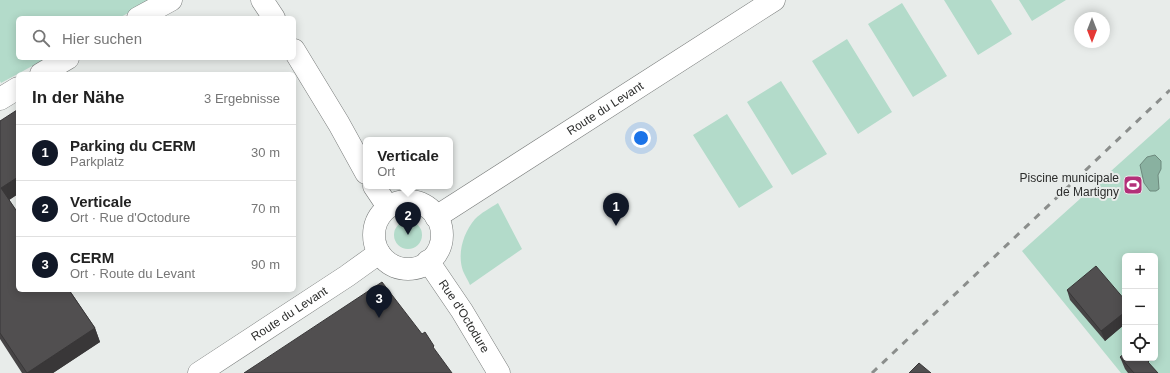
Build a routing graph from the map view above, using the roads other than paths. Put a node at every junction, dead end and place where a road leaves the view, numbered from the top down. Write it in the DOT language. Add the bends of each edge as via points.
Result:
graph roads {
  1 [pos="171,0"];
  2 [pos="262,0"];
  3 [pos="774,0"];
  4 [pos="142,16"];
  5 [pos="273,16"];
  6 [pos="296,53"];
  7 [pos="65,60"];
  8 [pos="44,72"];
  9 [pos="16,89"];
  10 [pos="0,99"];
  11 [pos="363,168"];
  12 [pos="376,189"];
  13 [pos="388,207"];
  14 [pos="436,217"];
  15 [pos="379,253"];
  16 [pos="428,261"];
  17 [pos="199,373"];
  18 [pos="499,373"];
  1 -- 4 [label="street"];
  2 -- 5 [label="street"];
  3 -- 14 [label="street, Route du Levant"];
  6 -- 11 [label="street"];
  7 -- 8 [label="street"];
  9 -- 10 [label="street"];
  12 -- 13 [label="street"];
  13 -- 14 [label="street" via="402,202 416,202 429,209"];
  13 -- 15 [label="street" via="379,216 375,228 375,241"];
  14 -- 16 [label="street" via="441,239 436,253"];
  15 -- 16 [label="street" via="388,262 405,268 417,267"];
  15 -- 17 [label="street, Route du Levant"];
  16 -- 18 [label="street, Rue d'Octodure"];
}
